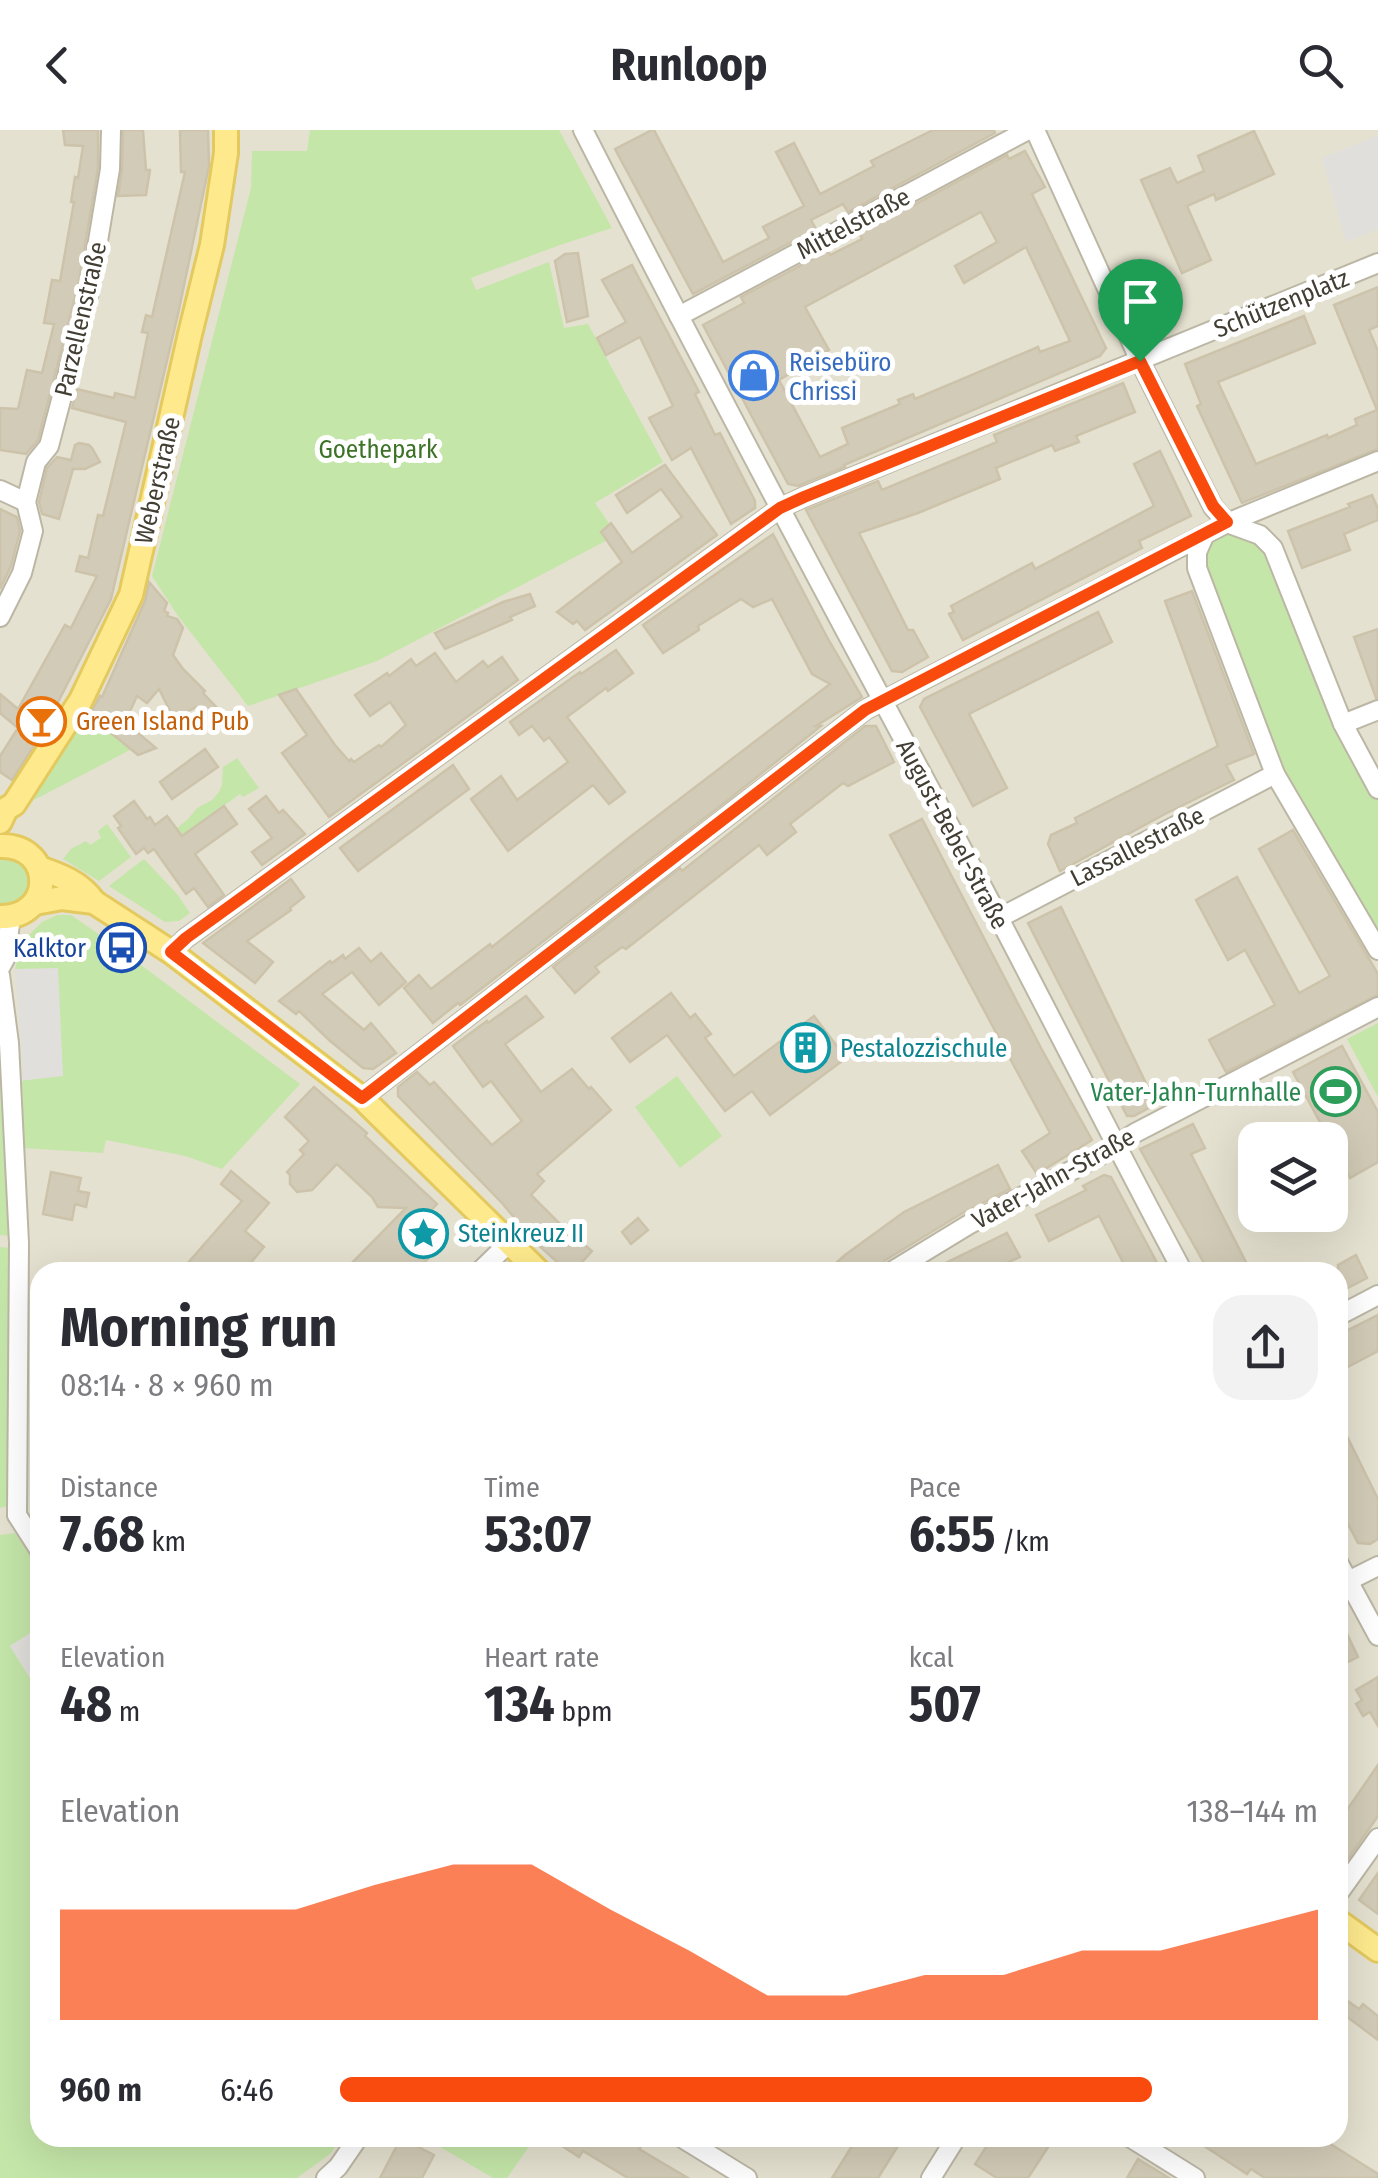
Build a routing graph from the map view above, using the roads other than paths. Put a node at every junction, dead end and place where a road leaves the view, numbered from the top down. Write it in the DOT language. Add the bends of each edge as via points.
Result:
graph roads {
  1 [pos="111,130"];
  2 [pos="226,130"];
  3 [pos="583,130"];
  4 [pos="1031,130"];
  5 [pos="1378,263"];
  6 [pos="679,316"];
  7 [pos="1140,361"];
  8 [pos="1378,460"];
  9 [pos="0,490"];
  10 [pos="26,502"];
  11 [pos="780,508"];
  12 [pos="1227,522"];
  13 [pos="1205,534"];
  14 [pos="0,617"];
  15 [pos="881,700"];
  16 [pos="1378,710"];
  17 [pos="1343,724"];
  18 [pos="1275,774"];
  19 [pos="1378,789"];
  20 [pos="7,813"];
  21 [pos="10,848"];
  22 [pos="39,868"];
  23 [pos="94,902"];
  24 [pos="34,903"];
  25 [pos="6,917"];
  26 [pos="998,918"];
  27 [pos="1378,950"];
  28 [pos="171,952"];
  29 [pos="0,972"];
  30 [pos="1378,1007"];
  31 [pos="5,1067"];
  32 [pos="362,1098"];
  33 [pos="1116,1146"];
  34 [pos="9,1242"];
  35 [pos="509,1243"];
  36 [pos="489,1262"];
  37 [pos="529,1262"];
  38 [pos="908,1262"];
  39 [pos="1179,1262"];
  40 [pos="1378,1294"];
  41 [pos="1348,1310"];
  42 [pos="8,1517"];
  43 [pos="30,1540"];
  44 [pos="1378,1566"];
  45 [pos="1348,1581"];
  46 [pos="1348,1593"];
  47 [pos="1378,1636"];
  48 [pos="1378,1838"];
  49 [pos="1348,1880"];
  50 [pos="1348,1928"];
  51 [pos="1378,1950"];
  52 [pos="352,2147"];
  53 [pos="697,2147"];
  54 [pos="950,2147"];
  55 [pos="1144,2147"];
  56 [pos="335,2174"];
  57 [pos="747,2178"];
  58 [pos="931,2178"];
  59 [pos="1194,2178"];
  1 -- 10 [label="street, Parzellenstraße" via="90,288 50,446 36,462"];
  2 -- 20 [label="main road, Weberstraße" via="212,246 131,595 80,700"];
  3 -- 6 [label="street, August-Bebel-Straße"];
  4 -- 6 [label="street, Mittelstraße"];
  4 -- 7 [label="street"];
  5 -- 7 [label="street, Schützenplatz"];
  6 -- 11 [label="street, August-Bebel-Straße"];
  7 -- 11 [label="street, Schützenplatz"];
  7 -- 12 [label="street"];
  8 -- 12 [label="street"];
  9 -- 10 [label="street"];
  10 -- 14 [label="street" via="33,531"];
  11 -- 15 [label="street, August-Bebel-Straße"];
  11 -- 28 [label="street, Schützenplatz"];
  12 -- 13 [label="street"];
  12 -- 17 [label="street" via="1273,548"];
  13 -- 15 [label="street"];
  13 -- 18 [label="street" via="1197,568"];
  15 -- 26 [label="street, August-Bebel-Straße"];
  15 -- 32 [label="street"];
  16 -- 17 [label="street"];
  17 -- 19 [label="street"];
  18 -- 26 [label="street, Lassallestraße"];
  18 -- 27 [label="street"];
  20 -- 21 [label="main road, Weberstraße" via="20,814"];
  21 -- 22 [label="main road" via="32,857"];
  22 -- 23 [label="main road" via="86,890"];
  22 -- 24 [label="main road"];
  23 -- 24 [label="main road"];
  23 -- 28 [label="main road"];
  24 -- 25 [label="main road"];
  25 -- 29 [label="street"];
  26 -- 33 [label="street, August-Bebel-Straße"];
  28 -- 32 [label="main road"];
  29 -- 31 [label="street" via="9,1044"];
  30 -- 33 [label="street, Vater-Jahn-Straße"];
  31 -- 34 [label="street"];
  32 -- 35 [label="main road"];
  33 -- 38 [label="street, Vater-Jahn-Straße"];
  33 -- 39 [label="street, August-Bebel-Straße"];
  34 -- 42 [label="street"];
  35 -- 36 [label="street"];
  35 -- 37 [label="main road"];
  40 -- 41 [label="street"];
  42 -- 43 [label="street"];
  44 -- 45 [label="street"];
  46 -- 47 [label="street"];
  48 -- 49 [label="street"];
  50 -- 51 [label="main road"];
  52 -- 56 [label="street"];
  53 -- 57 [label="street"];
  54 -- 58 [label="street"];
  55 -- 59 [label="street"];
}
